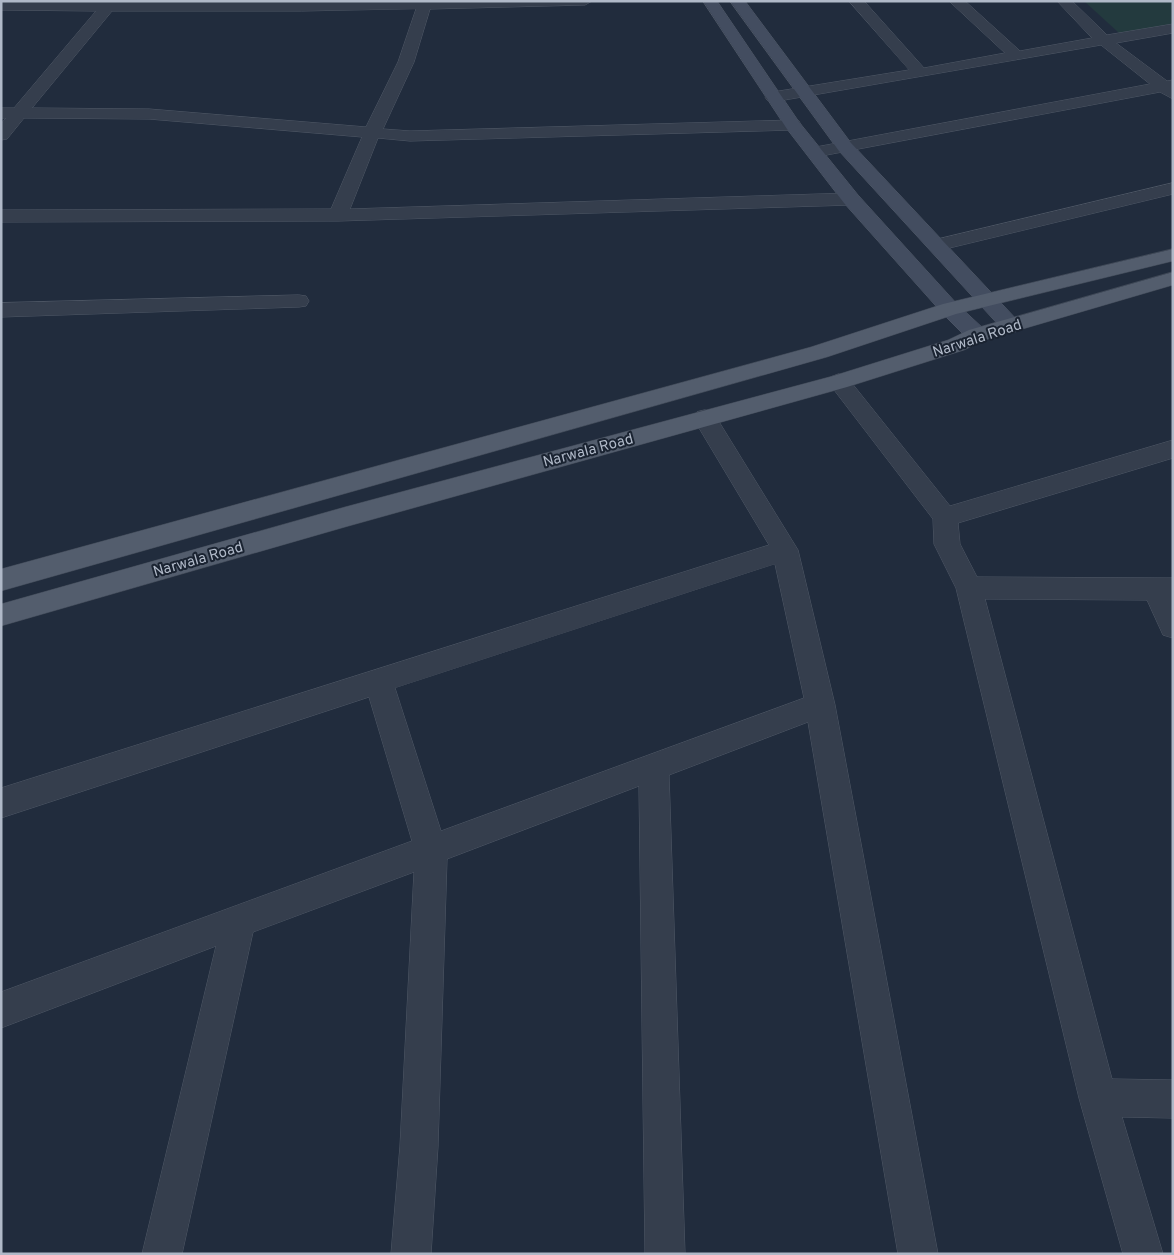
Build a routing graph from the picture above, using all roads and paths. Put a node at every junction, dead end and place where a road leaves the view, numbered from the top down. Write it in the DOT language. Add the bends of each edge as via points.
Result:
graph roads {
  1 [pos="585,1"];
  2 [pos="710,1"];
  3 [pos="737,1"];
  4 [pos="856,1"];
  5 [pos="956,1"];
  6 [pos="1064,1"];
  7 [pos="111,4"];
  8 [pos="303,4"];
  9 [pos="424,5"];
  10 [pos="1,6"];
  11 [pos="1173,28"];
  12 [pos="1103,40"];
  13 [pos="1017,56"];
  14 [pos="920,73"];
  15 [pos="1169,89"];
  16 [pos="804,92"];
  17 [pos="773,97"];
  18 [pos="1,113"];
  19 [pos="20,114"];
  20 [pos="793,125"];
  21 [pos="372,133"];
  22 [pos="1,135"];
  23 [pos="845,147"];
  24 [pos="816,152"];
  25 [pos="1173,188"];
  26 [pos="851,199"];
  27 [pos="338,215"];
  28 [pos="1,216"];
  29 [pos="937,245"];
  30 [pos="1173,255"];
  31 [pos="1173,278"];
  32 [pos="988,300"];
  33 [pos="299,301"];
  34 [pos="950,309"];
  35 [pos="1,310"];
  36 [pos="1011,326"];
  37 [pos="977,336"];
  38 [pos="838,382"];
  39 [pos="705,418"];
  40 [pos="1173,449"];
  41 [pos="1116,467"];
  42 [pos="1173,468"];
  43 [pos="945,517"];
  44 [pos="785,550"];
  45 [pos="1,580"];
  46 [pos="969,588"];
  47 [pos="1164,589"];
  48 [pos="1,615"];
  49 [pos="1173,627"];
  50 [pos="378,681"];
  51 [pos="820,705"];
  52 [pos="654,767"];
  53 [pos="1,803"];
  54 [pos="431,850"];
  55 [pos="239,921"];
  56 [pos="1,1010"];
  57 [pos="1098,1098"];
  58 [pos="1173,1098"];
  59 [pos="162,1254"];
  60 [pos="411,1254"];
  61 [pos="665,1254"];
  62 [pos="918,1254"];
  63 [pos="1143,1254"];
  1 -- 9 [label="street"];
  2 -- 17 [label="main road"];
  3 -- 16 [label="main road"];
  4 -- 14 [label="street"];
  5 -- 13 [label="street"];
  6 -- 12 [label="street"];
  7 -- 8 [label="street"];
  7 -- 10 [label="street"];
  7 -- 19 [label="street"];
  8 -- 9 [label="street"];
  9 -- 21 [label="street" via="406,62"];
  11 -- 12 [label="street"];
  12 -- 13 [label="street"];
  12 -- 15 [label="street"];
  13 -- 14 [label="street"];
  14 -- 16 [label="street"];
  15 -- 23 [label="street"];
  16 -- 17 [label="street"];
  16 -- 23 [label="main road"];
  17 -- 20 [label="main road"];
  18 -- 19 [label="street"];
  19 -- 21 [label="street" via="149,114"];
  19 -- 22 [label="street"];
  20 -- 21 [label="street" via="410,136"];
  20 -- 24 [label="main road"];
  21 -- 27 [label="street"];
  23 -- 24 [label="street"];
  23 -- 29 [label="main road"];
  24 -- 26 [label="main road"];
  25 -- 29 [label="street"];
  26 -- 27 [label="street"];
  26 -- 34 [label="main road"];
  27 -- 28 [label="street"];
  29 -- 32 [label="main road"];
  30 -- 32 [label="main road, Narwala Road"];
  31 -- 36 [label="main road, Narwala Road"];
  32 -- 34 [label="main road, Narwala Road"];
  32 -- 36 [label="main road"];
  33 -- 35 [label="street"];
  34 -- 37 [label="main road"];
  34 -- 45 [label="main road, Narwala Road" via="810,355"];
  36 -- 37 [label="main road, Narwala Road"];
  37 -- 38 [label="main road, Narwala Road"];
  38 -- 39 [label="main road, Narwala Road"];
  38 -- 43 [label="street"];
  39 -- 44 [label="street"];
  39 -- 48 [label="main road, Narwala Road"];
  40 -- 41 [label="street"];
  41 -- 42 [label="street"];
  41 -- 43 [label="street"];
  43 -- 46 [label="street" via="947,544"];
  44 -- 50 [label="street"];
  44 -- 51 [label="street"];
  46 -- 47 [label="street"];
  46 -- 57 [label="street"];
  47 -- 49 [label="street"];
  50 -- 53 [label="street"];
  50 -- 54 [label="street"];
  51 -- 52 [label="street"];
  51 -- 62 [label="street"];
  52 -- 54 [label="street"];
  52 -- 61 [label="street"];
  54 -- 55 [label="street"];
  54 -- 60 [label="street" via="420,1136"];
  55 -- 56 [label="street"];
  55 -- 59 [label="street"];
  57 -- 58 [label="street"];
  57 -- 63 [label="street"];
}
